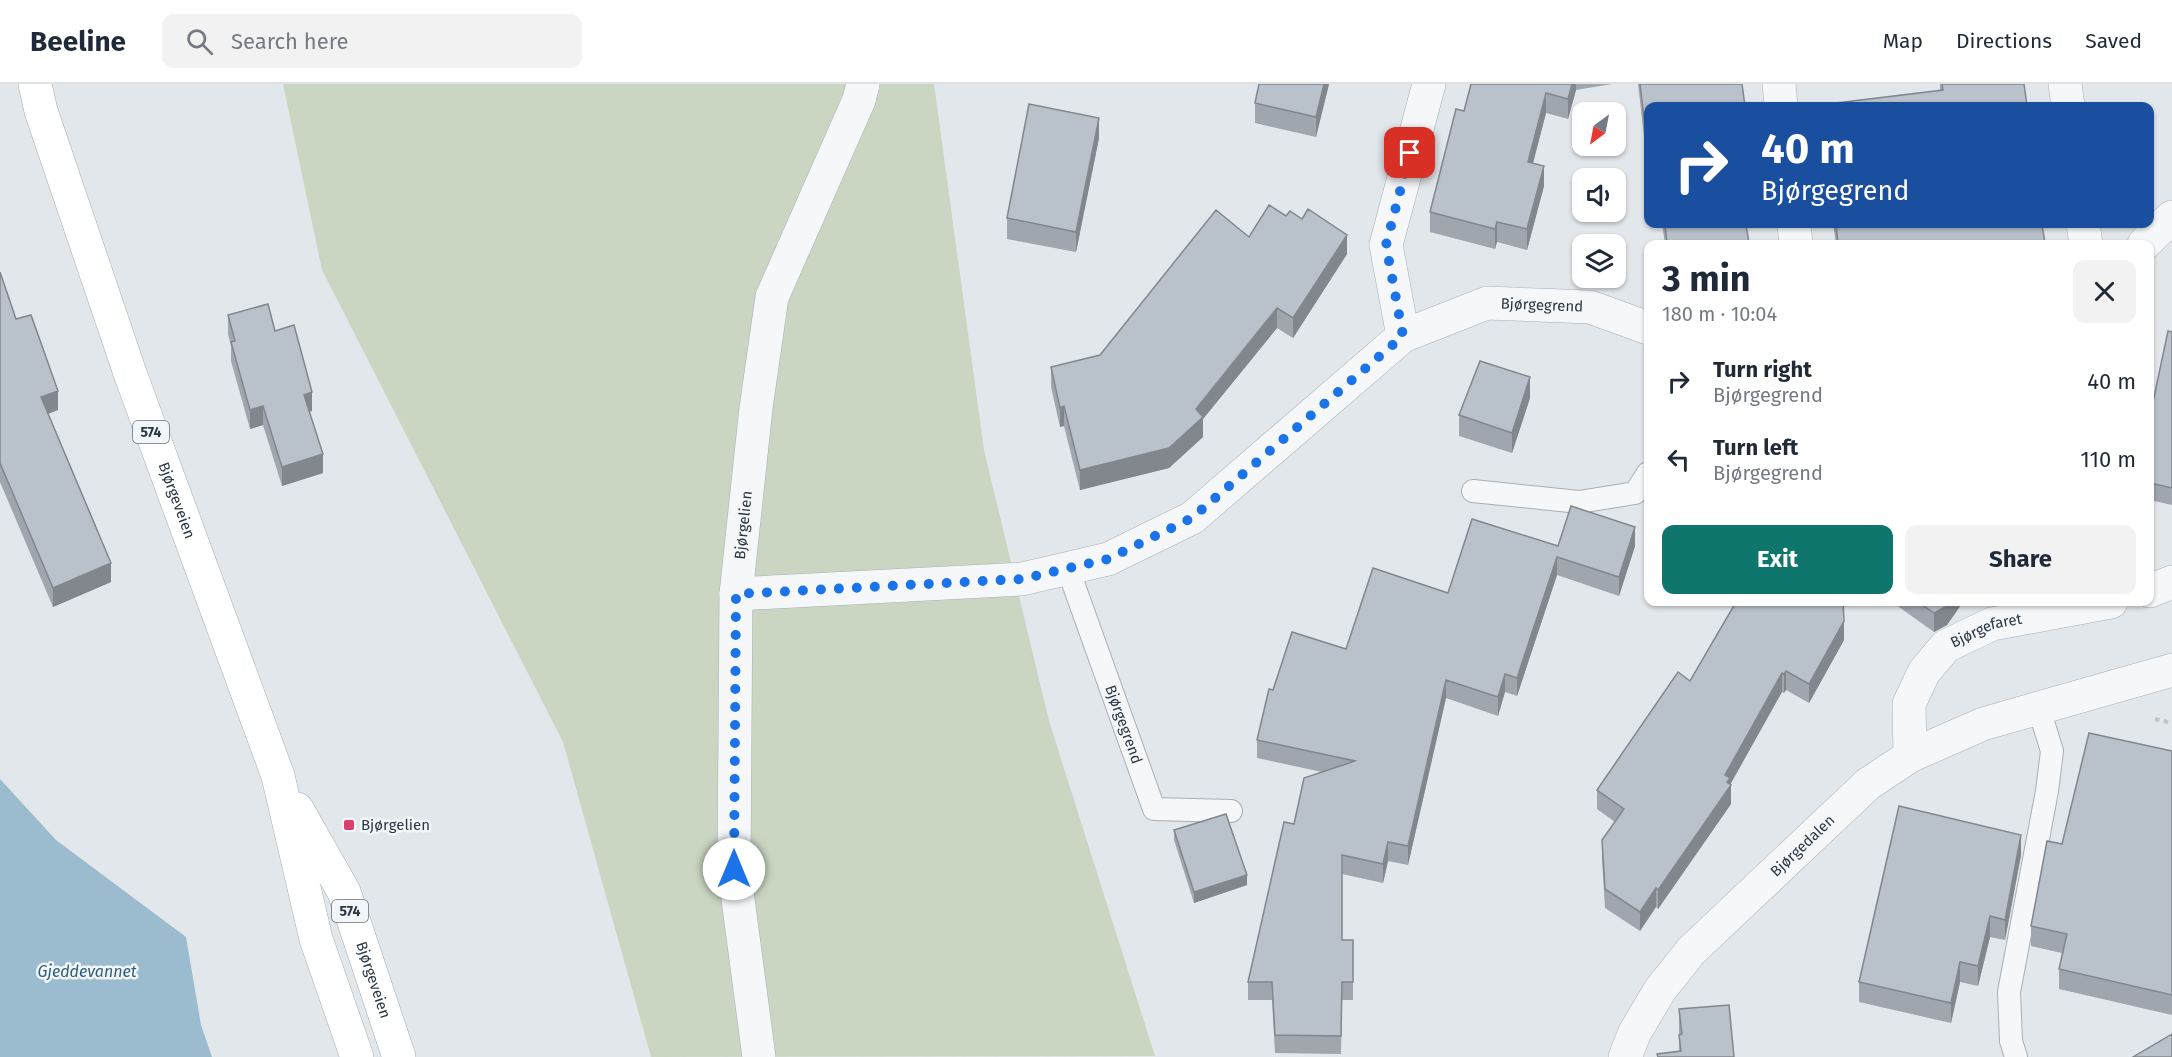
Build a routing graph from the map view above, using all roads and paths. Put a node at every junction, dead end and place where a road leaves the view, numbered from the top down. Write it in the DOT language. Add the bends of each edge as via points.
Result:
graph roads {
  1 [pos="35,84"];
  2 [pos="863,84"];
  3 [pos="1429,84"];
  4 [pos="1779,84"];
  5 [pos="2065,84"];
  6 [pos="1781,102"];
  7 [pos="2067,102"];
  8 [pos="2172,217"];
  9 [pos="2148,240"];
  10 [pos="1644,327"];
  11 [pos="1403,336"];
  12 [pos="1644,479"];
  13 [pos="1473,491"];
  14 [pos="1068,569"];
  15 [pos="2172,582"];
  16 [pos="2154,589"];
  17 [pos="736,594"];
  18 [pos="2089,606"];
  19 [pos="2172,670"];
  20 [pos="2039,709"];
  21 [pos="1910,756"];
  22 [pos="278,776"];
  23 [pos="1231,811"];
  24 [pos="357,1057"];
  25 [pos="399,1057"];
  26 [pos="759,1057"];
  27 [pos="1625,1057"];
  28 [pos="2016,1057"];
  1 -- 22 [label="main road, Bjørgeveien / 574" via="131,376"];
  2 -- 17 [label="street, Bjørgelien" via="772,297"];
  3 -- 11 [label="street" via="1386,245"];
  4 -- 6 [label="street"];
  5 -- 7 [label="street"];
  8 -- 9 [label="street"];
  10 -- 11 [label="street, Bjørgegrend" via="1590,307 1487,303"];
  11 -- 14 [label="street, Bjørgegrend" via="1192,518 1108,559"];
  12 -- 13 [label="lane" via="1635,493 1579,502"];
  14 -- 17 [label="street, Bjørgegrend" via="1022,579"];
  14 -- 23 [label="lane, Bjørgegrend" via="1154,809"];
  15 -- 16 [label="street"];
  17 -- 26 [label="street, Bjørgelien" via="734,869"];
  18 -- 21 [label="street, Bjørgefaret" via="1992,624 1946,646 1924,672 1909,704"];
  19 -- 20 [label="street, Bjørgedalen"];
  20 -- 21 [label="street, Bjørgedalen" via="1983,724"];
  20 -- 28 [label="lane" via="2052,751 2009,992"];
  21 -- 27 [label="street, Bjørgedalen" via="1868,784 1691,951 1660,990"];
  22 -- 24 [label="main road, Bjørgeveien / 574" via="316,939"];
  22 -- 25 [label="main road, Bjørgeveien / 574" via="344,892"];
}
